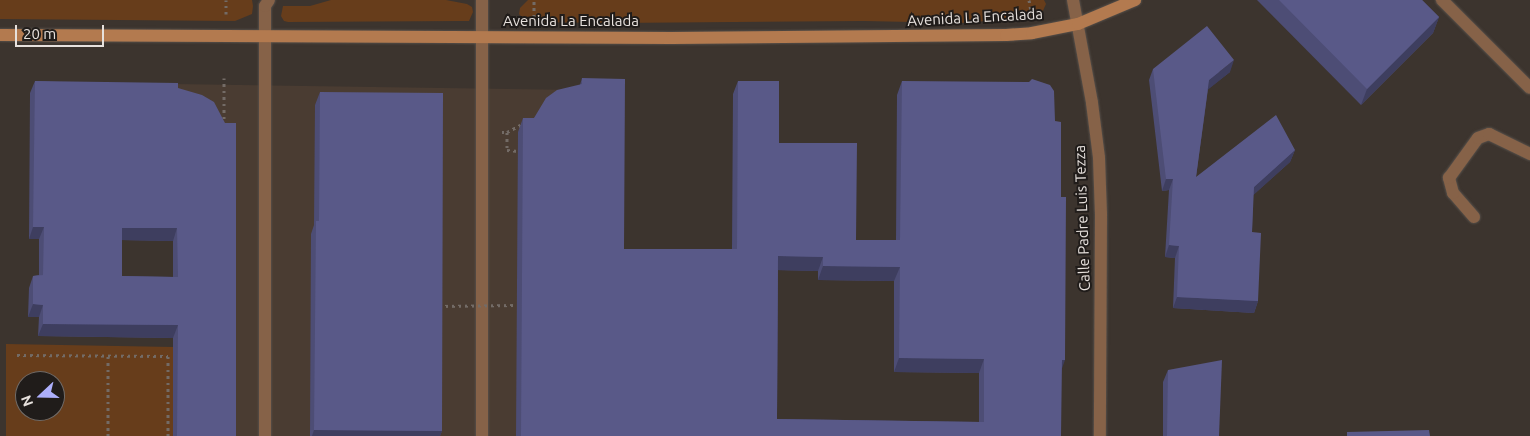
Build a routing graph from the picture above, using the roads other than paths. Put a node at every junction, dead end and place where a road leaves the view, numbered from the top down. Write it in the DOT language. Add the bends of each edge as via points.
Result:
graph roads {
  1 [pos="269,0"];
  2 [pos="482,0"];
  3 [pos="1073,0"];
  4 [pos="1135,0"];
  5 [pos="1442,0"];
  6 [pos="1078,24"];
  7 [pos="0,34"];
  8 [pos="265,37"];
  9 [pos="482,37"];
  10 [pos="1530,88"];
  11 [pos="1530,154"];
  12 [pos="1474,217"];
  13 [pos="265,436"];
  14 [pos="482,436"];
  15 [pos="1100,436"];
  1 -- 8 [label="street"];
  2 -- 9 [label="street"];
  3 -- 6 [label="street, Calle Padre Luis Tezza"];
  4 -- 6 [label="main road, Avenida La Encalada"];
  5 -- 10 [label="street"];
  6 -- 9 [label="main road, Avenida La Encalada" via="1032,33 996,35"];
  6 -- 15 [label="street, Calle Padre Luis Tezza" via="1099,158"];
  7 -- 8 [label="main road, Avenida La Encalada"];
  8 -- 9 [label="main road, Avenida La Encalada"];
  8 -- 13 [label="street"];
  9 -- 14 [label="street"];
  11 -- 12 [label="street" via="1489,134 1478,138 1449,178 1453,193"];
}
